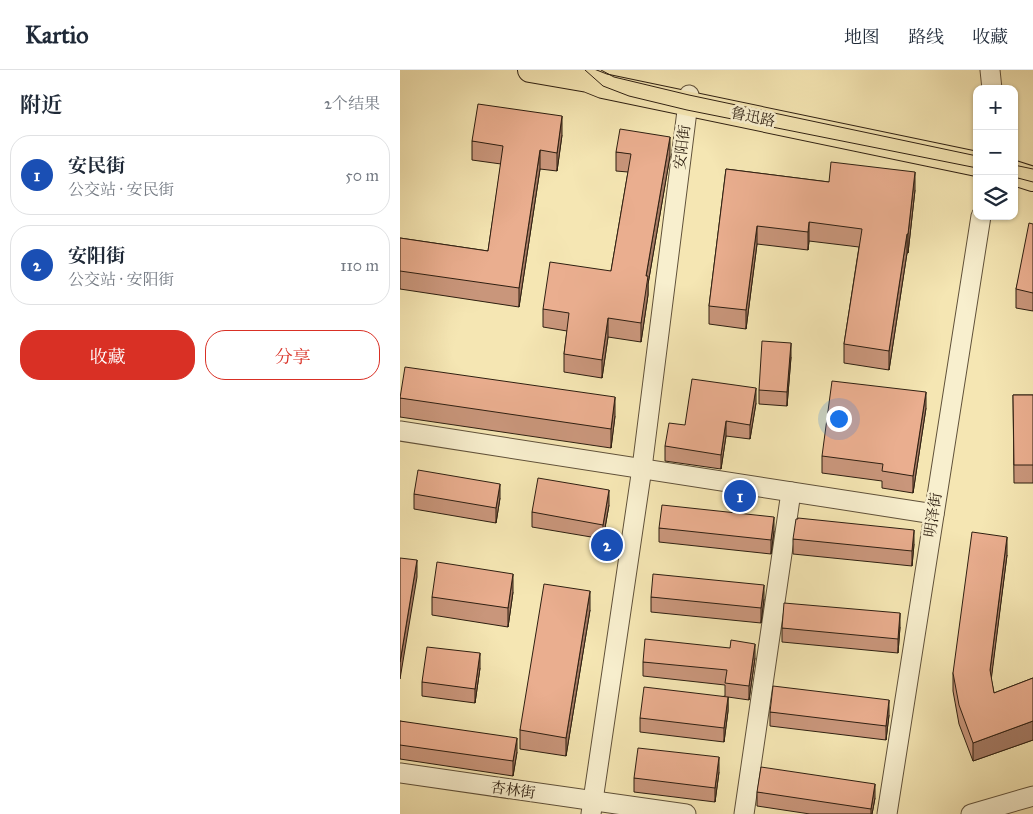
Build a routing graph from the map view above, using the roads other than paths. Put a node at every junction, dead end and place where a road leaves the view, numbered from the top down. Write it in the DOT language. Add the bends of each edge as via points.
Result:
graph roads {
  1 [pos="530,70"];
  2 [pos="990,70"];
  3 [pos="586,75"];
  4 [pos="992,85"];
  5 [pos="689,100"];
  6 [pos="973,163"];
  7 [pos="1018,175"];
  8 [pos="1033,179"];
  9 [pos="980,220"];
  10 [pos="400,430"];
  11 [pos="642,468"];
  12 [pos="791,492"];
  13 [pos="934,514"];
  14 [pos="400,773"];
  15 [pos="1033,796"];
  16 [pos="592,808"];
  17 [pos="686,814"];
  18 [pos="744,814"];
  19 [pos="887,814"];
  20 [pos="971,814"];
  1 -- 3 [label="main road, 鲁迅路"];
  2 -- 4 [label="street"];
  3 -- 5 [label="main road, 鲁迅路" via="603,86"];
  5 -- 6 [label="main road, 鲁迅路"];
  5 -- 11 [label="street, 安阳街"];
  7 -- 8 [label="main road"];
  9 -- 13 [label="street, 明泽街"];
  10 -- 11 [label="street"];
  11 -- 12 [label="street"];
  11 -- 16 [label="street, 安阳街"];
  12 -- 13 [label="street"];
  12 -- 18 [label="street"];
  13 -- 19 [label="street, 明泽街"];
  14 -- 16 [label="street, 杏林街"];
  15 -- 20 [label="street"];
  16 -- 17 [label="street, 杏林街"];
}
